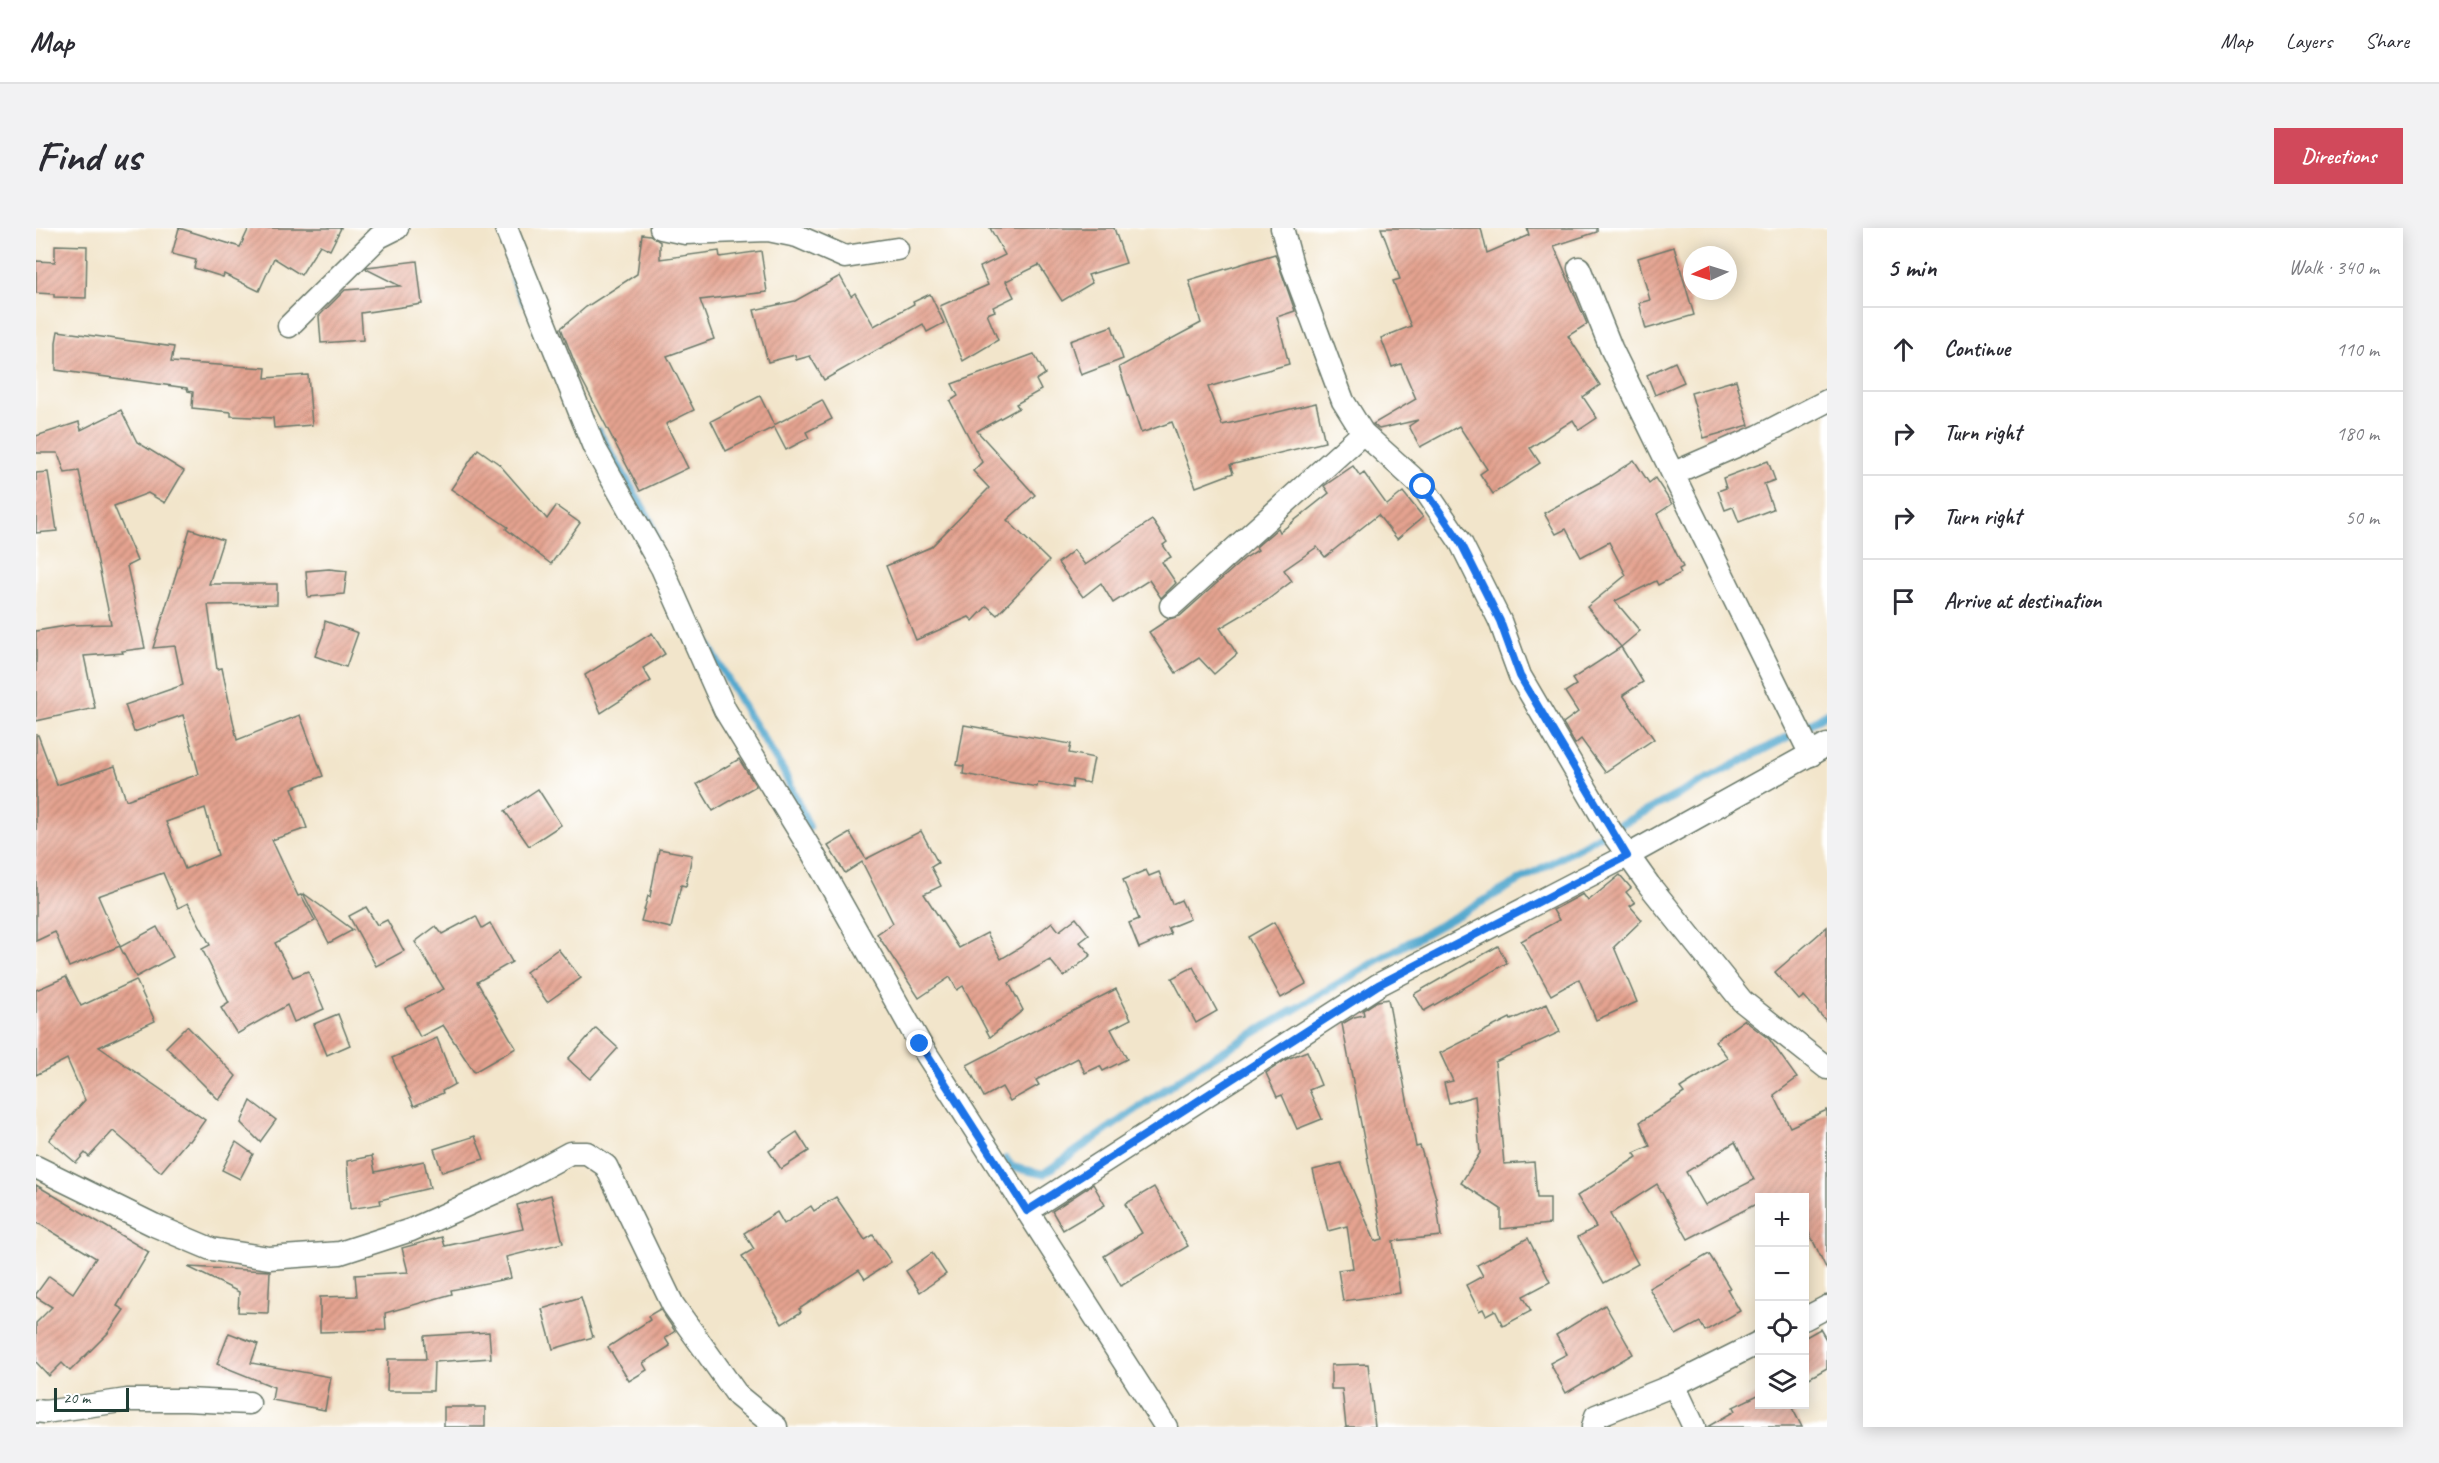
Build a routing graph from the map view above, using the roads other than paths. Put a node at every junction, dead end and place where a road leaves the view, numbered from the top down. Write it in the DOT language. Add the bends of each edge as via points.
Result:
graph roads {
  1 [pos="397,228"];
  2 [pos="506,228"];
  3 [pos="662,228"];
  4 [pos="1282,228"];
  5 [pos="897,249"];
  6 [pos="1579,268"];
  7 [pos="290,326"];
  8 [pos="1827,401"];
  9 [pos="1363,433"];
  10 [pos="1674,473"];
  11 [pos="1171,606"];
  12 [pos="1819,750"];
  13 [pos="1627,856"];
  14 [pos="1827,1068"];
  15 [pos="36,1167"];
  16 [pos="1027,1211"];
  17 [pos="1827,1307"];
  18 [pos="1809,1316"];
  19 [pos="1755,1344"];
  20 [pos="1674,1385"];
  21 [pos="249,1403"];
  22 [pos="36,1410"];
  23 [pos="776,1427"];
  24 [pos="1166,1427"];
  25 [pos="1593,1427"];
  26 [pos="1694,1427"];
  1 -- 7 [label="street" via="379,237"];
  2 -- 16 [label="street" via="594,447 662,568 725,710 812,852 920,1044"];
  3 -- 5 [label="street" via="685,233 768,230 797,236 845,257"];
  4 -- 9 [label="street" via="1343,401"];
  6 -- 10 [label="street" via="1611,348"];
  8 -- 10 [label="street"];
  9 -- 11 [label="street"];
  9 -- 13 [label="street" via="1423,487 1461,543 1500,621 1520,676"];
  10 -- 12 [label="street"];
  12 -- 13 [label="street"];
  13 -- 14 [label="street" via="1742,1000"];
  13 -- 16 [label="street" via="1378,985"];
  15 -- 23 [label="street" via="211,1249 269,1258 340,1253 411,1230 509,1186 570,1153 587,1153 606,1166 673,1305 738,1396"];
  16 -- 24 [label="street"];
  17 -- 18 [label="street"];
  19 -- 20 [label="street"];
  20 -- 25 [label="street" via="1596,1416"];
  20 -- 26 [label="street"];
  21 -- 22 [label="street" via="127,1400"];
}
